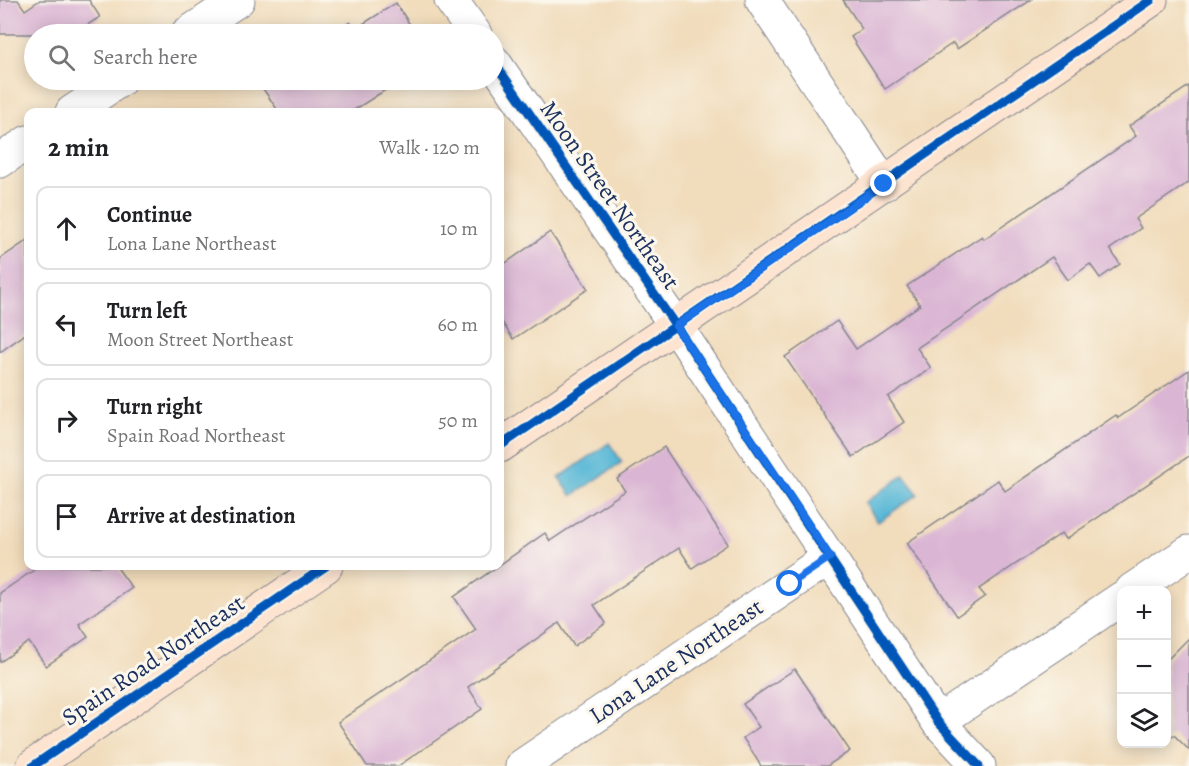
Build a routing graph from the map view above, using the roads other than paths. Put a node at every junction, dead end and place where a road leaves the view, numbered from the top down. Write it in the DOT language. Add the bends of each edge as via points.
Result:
graph roads {
  1 [pos="237,0"];
  2 [pos="451,0"];
  3 [pos="762,0"];
  4 [pos="1151,0"];
  5 [pos="202,24"];
  6 [pos="468,24"];
  7 [pos="504,77"];
  8 [pos="105,90"];
  9 [pos="78,108"];
  10 [pos="24,145"];
  11 [pos="0,161"];
  12 [pos="884,184"];
  13 [pos="676,326"];
  14 [pos="504,443"];
  15 [pos="1189,552"];
  16 [pos="830,557"];
  17 [pos="320,570"];
  18 [pos="1139,586"];
  19 [pos="1117,600"];
  20 [pos="938,722"];
  21 [pos="33,766"];
  22 [pos="522,766"];
  23 [pos="979,766"];
  1 -- 5 [label="street"];
  2 -- 6 [label="street"];
  3 -- 12 [label="street"];
  4 -- 12 [label="street"];
  7 -- 13 [label="street, Moon Street Northeast"];
  8 -- 9 [label="street"];
  10 -- 11 [label="street"];
  12 -- 13 [label="street"];
  13 -- 14 [label="street"];
  13 -- 16 [label="street, Moon Street Northeast"];
  15 -- 18 [label="street"];
  16 -- 20 [label="street, Moon Street Northeast"];
  16 -- 22 [label="street, Lona Lane Northeast"];
  17 -- 21 [label="street, Spain Road Northeast"];
  19 -- 20 [label="street"];
  20 -- 23 [label="street, Moon Street Northeast"];
}
